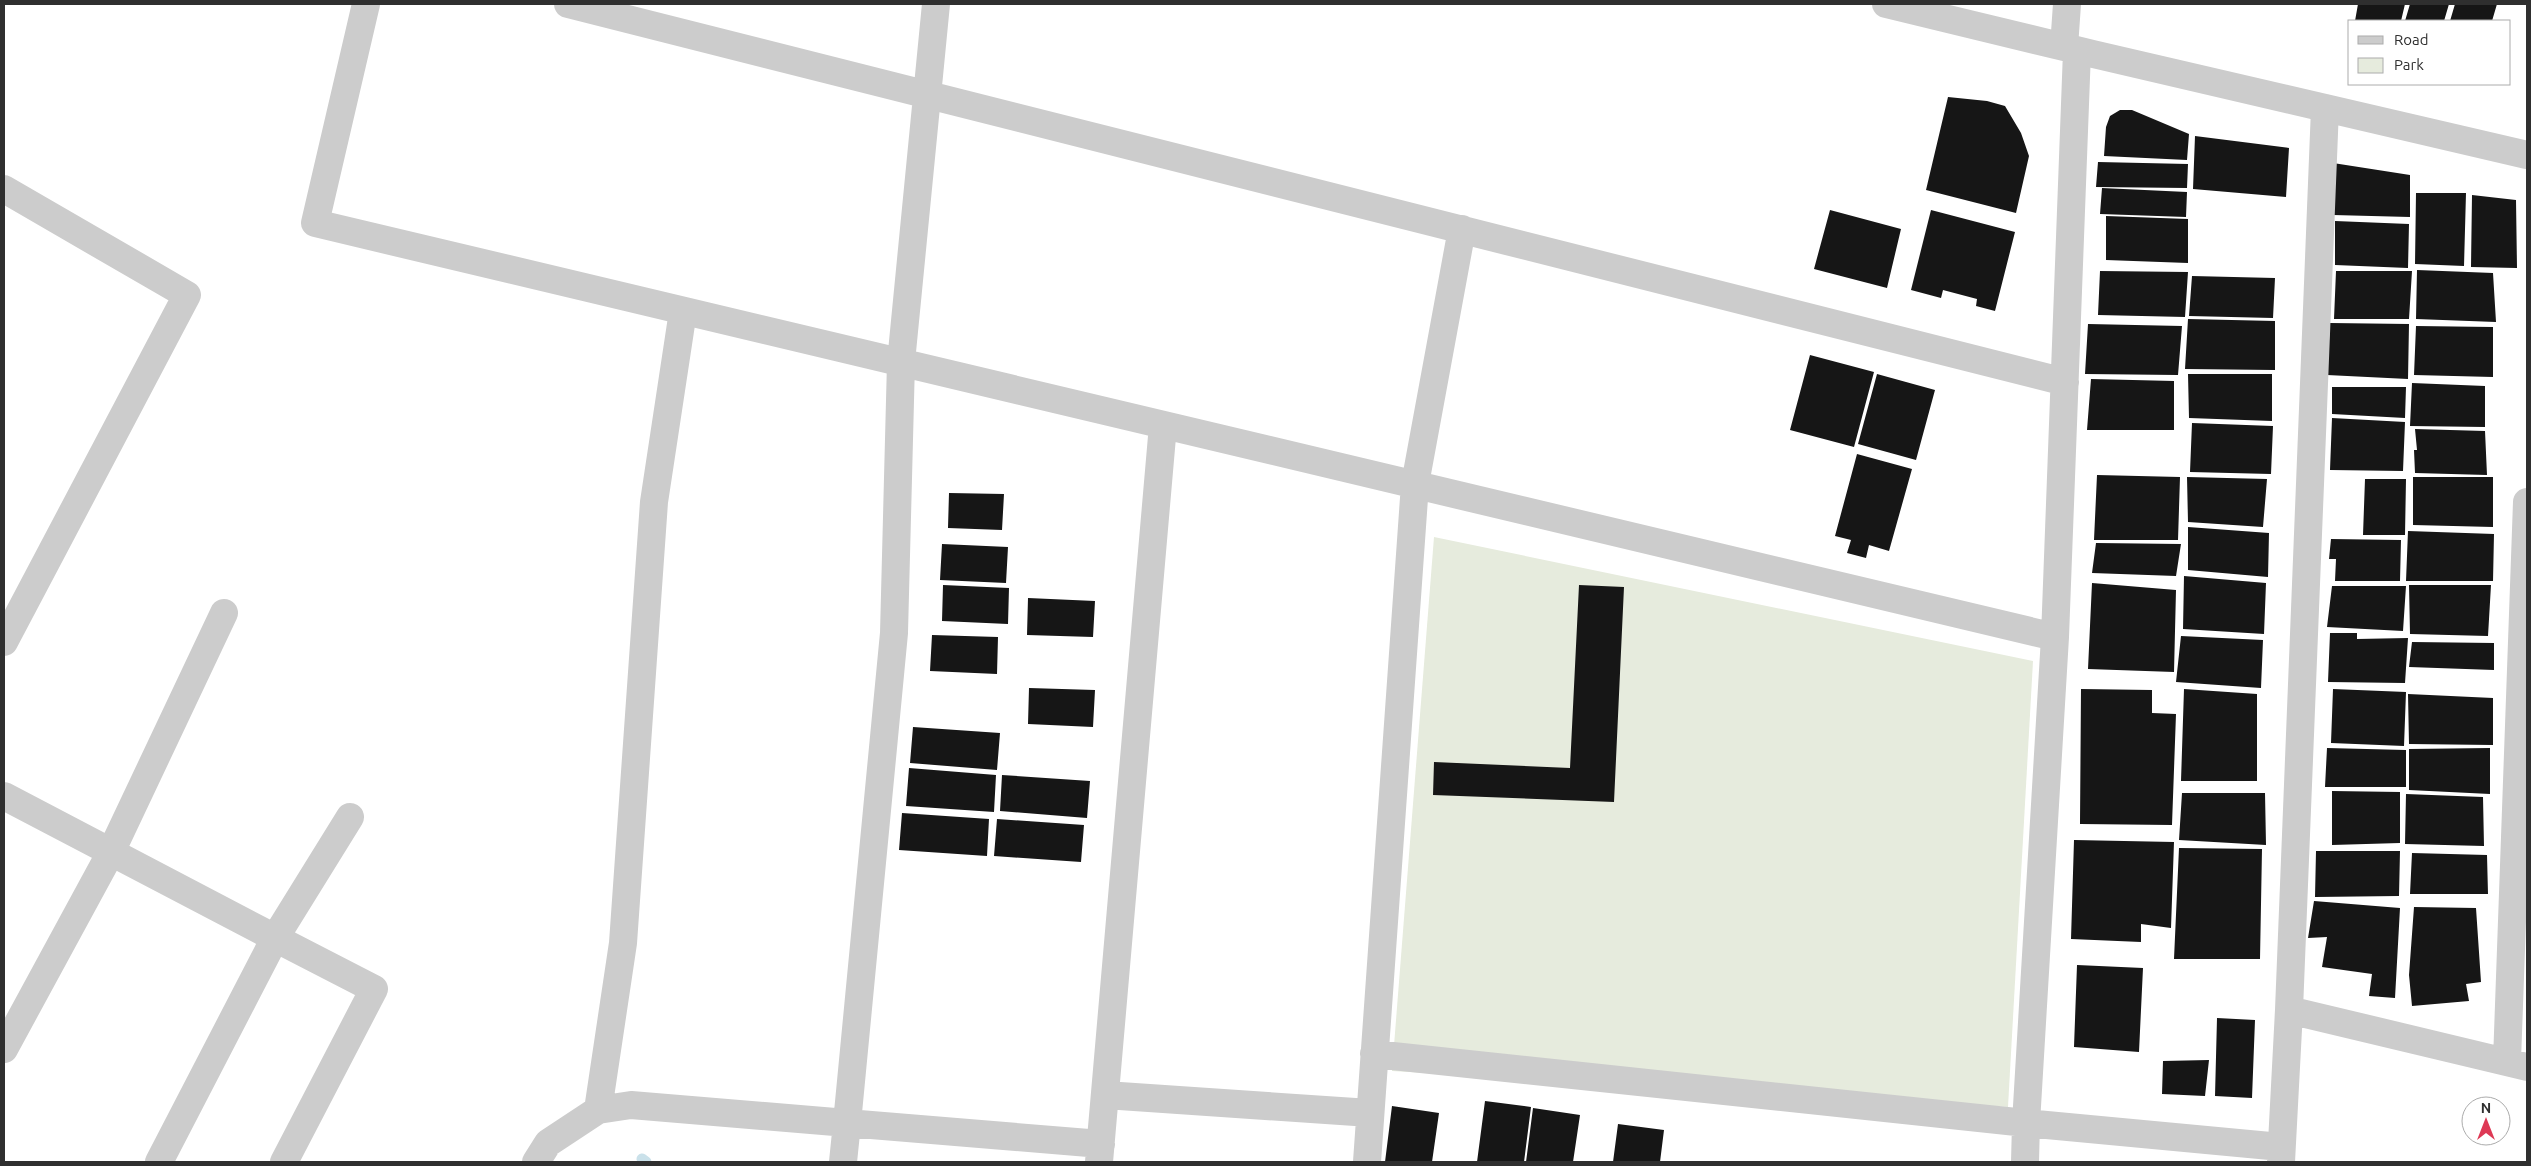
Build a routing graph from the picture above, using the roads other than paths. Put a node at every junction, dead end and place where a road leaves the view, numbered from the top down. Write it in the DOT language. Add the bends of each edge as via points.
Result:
graph roads {
  1 [pos="366,4"];
  2 [pos="568,4"];
  3 [pos="936,4"];
  4 [pos="1886,4"];
  5 [pos="2067,4"];
  6 [pos="2070,49"];
  7 [pos="927,95"];
  8 [pos="2325,108"];
  9 [pos="2527,155"];
  10 [pos="4,189"];
  11 [pos="1462,229"];
  12 [pos="683,311"];
  13 [pos="902,362"];
  14 [pos="2065,382"];
  15 [pos="1163,425"];
  16 [pos="1415,484"];
  17 [pos="2527,502"];
  18 [pos="224,614"];
  19 [pos="2055,637"];
  20 [pos="4,642"];
  21 [pos="4,796"];
  22 [pos="350,817"];
  23 [pos="111,852"];
  24 [pos="275,938"];
  25 [pos="2289,1010"];
  26 [pos="4,1050"];
  27 [pos="1374,1054"];
  28 [pos="2517,1064"];
  29 [pos="1105,1094"];
  30 [pos="598,1110"];
  31 [pos="1370,1113"];
  32 [pos="847,1123"];
  33 [pos="2026,1124"];
  34 [pos="1100,1153"];
  35 [pos="2249,1154"];
  36 [pos="2281,1155"];
  37 [pos="159,1162"];
  38 [pos="284,1162"];
  39 [pos="536,1162"];
  40 [pos="844,1162"];
  41 [pos="1366,1162"];
  42 [pos="2025,1162"];
  1 -- 12 [label="street" via="315,223"];
  2 -- 7 [label="street"];
  3 -- 7 [label="street"];
  4 -- 6 [label="street"];
  5 -- 6 [label="street"];
  6 -- 8 [label="street"];
  6 -- 14 [label="street"];
  7 -- 11 [label="street"];
  7 -- 13 [label="street"];
  8 -- 9 [label="street"];
  8 -- 25 [label="street"];
  10 -- 20 [label="street" via="187,295"];
  11 -- 14 [label="street"];
  11 -- 16 [label="street"];
  12 -- 13 [label="street"];
  12 -- 30 [label="street" via="654,502 623,943"];
  13 -- 15 [label="street"];
  13 -- 32 [label="street" via="894,633"];
  14 -- 19 [label="street"];
  15 -- 16 [label="street"];
  15 -- 29 [label="street"];
  16 -- 19 [label="street"];
  16 -- 27 [label="street"];
  17 -- 28 [label="street"];
  18 -- 23 [label="street"];
  19 -- 33 [label="street"];
  21 -- 23 [label="street"];
  22 -- 24 [label="street"];
  23 -- 24 [label="street"];
  23 -- 26 [label="street"];
  24 -- 37 [label="street"];
  24 -- 38 [label="street" via="374,989"];
  25 -- 28 [label="street"];
  25 -- 36 [label="street"];
  27 -- 31 [label="street"];
  27 -- 33 [label="street"];
  29 -- 31 [label="street"];
  29 -- 34 [label="street"];
  30 -- 32 [label="street" via="631,1105"];
  30 -- 39 [label="street" via="548,1143"];
  31 -- 41 [label="street"];
  32 -- 34 [label="street"];
  32 -- 40 [label="street"];
  33 -- 35 [label="street"];
  33 -- 42 [label="street"];
  35 -- 36 [label="street"];
}
